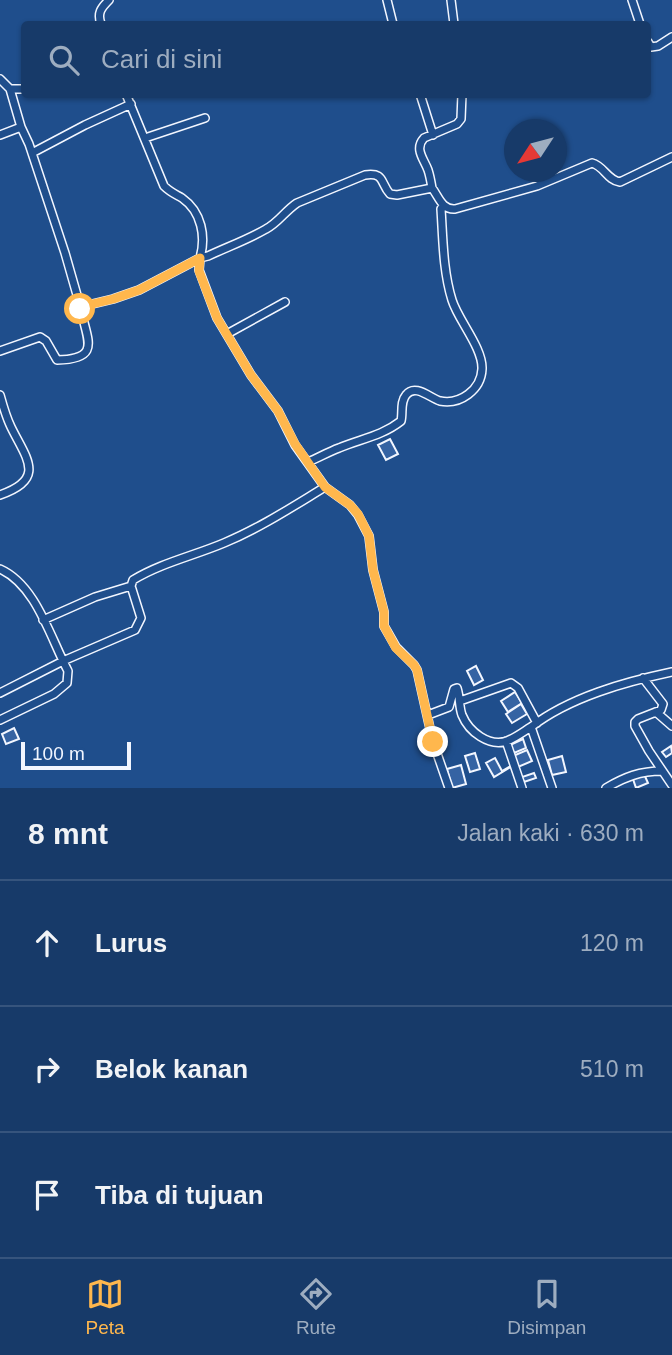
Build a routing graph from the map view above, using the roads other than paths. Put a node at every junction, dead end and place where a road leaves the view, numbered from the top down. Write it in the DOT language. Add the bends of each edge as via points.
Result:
graph roads {
  1 [pos="110,0"];
  2 [pos="387,0"];
  3 [pos="451,0"];
  4 [pos="632,0"];
  5 [pos="100,21"];
  6 [pos="392,21"];
  7 [pos="454,21"];
  8 [pos="639,21"];
  9 [pos="672,37"];
  10 [pos="651,47"];
  11 [pos="0,79"];
  12 [pos="10,89"];
  13 [pos="21,89"];
  14 [pos="128,98"];
  15 [pos="421,98"];
  16 [pos="462,98"];
  17 [pos="131,104"];
  18 [pos="205,118"];
  19 [pos="21,127"];
  20 [pos="0,135"];
  21 [pos="433,135"];
  22 [pos="145,138"];
  23 [pos="32,153"];
  24 [pos="672,158"];
  25 [pos="432,188"];
  26 [pos="443,205"];
  27 [pos="200,258"];
  28 [pos="285,302"];
  29 [pos="80,309"];
  30 [pos="227,334"];
  31 [pos="0,351"];
  32 [pos="0,395"];
  33 [pos="308,463"];
  34 [pos="325,487"];
  35 [pos="0,495"];
  36 [pos="0,569"];
  37 [pos="131,586"];
  38 [pos="43,620"];
  39 [pos="63,661"];
  40 [pos="672,672"];
  41 [pos="643,678"];
  42 [pos="0,693"];
  43 [pos="460,701"];
  44 [pos="672,707"];
  45 [pos="660,709"];
  46 [pos="428,715"];
  47 [pos="0,720"];
  48 [pos="534,725"];
  49 [pos="672,726"];
  50 [pos="506,741"];
  51 [pos="662,771"];
  52 [pos="672,785"];
  53 [pos="449,788"];
  54 [pos="522,788"];
  55 [pos="552,788"];
  56 [pos="606,788"];
  1 -- 5 [label="street" via="99,11"];
  2 -- 6 [label="street"];
  3 -- 7 [label="street"];
  4 -- 8 [label="street"];
  9 -- 10 [label="street"];
  11 -- 12 [label="street"];
  12 -- 13 [label="street"];
  12 -- 19 [label="street"];
  14 -- 17 [label="street"];
  15 -- 21 [label="street"];
  16 -- 21 [label="street" via="461,119"];
  17 -- 22 [label="street"];
  17 -- 23 [label="street"];
  18 -- 22 [label="street"];
  19 -- 20 [label="street"];
  19 -- 23 [label="street"];
  21 -- 25 [label="street" via="421,142 419,149"];
  22 -- 27 [label="street" via="164,186 195,212 203,236"];
  23 -- 29 [label="street"];
  24 -- 26 [label="street" via="620,182 592,163 537,186 456,209"];
  25 -- 26 [label="street"];
  25 -- 27 [label="street" via="390,194 379,176 365,175 297,203 267,229"];
  26 -- 33 [label="street" via="443,254 449,288 481,360 478,382 470,394 449,401 418,391 408,393 401,421 392,428"];
  27 -- 29 [label="street" via="139,290"];
  27 -- 30 [label="street" via="199,271"];
  28 -- 30 [label="street"];
  29 -- 31 [label="street" via="90,343 84,355 57,360 40,337"];
  30 -- 33 [label="street"];
  32 -- 35 [label="street" via="30,471 21,485"];
  33 -- 34 [label="street"];
  34 -- 37 [label="street" via="269,521 154,569 133,580"];
  34 -- 46 [label="street" via="350,505 369,536 384,626 396,648 417,670"];
  36 -- 38 [label="street" via="29,593"];
  37 -- 38 [label="street"];
  37 -- 39 [label="street" via="141,618 135,630"];
  38 -- 39 [label="street"];
  39 -- 42 [label="street"];
  39 -- 47 [label="street" via="68,683"];
  40 -- 41 [label="street"];
  41 -- 45 [label="street" via="663,704"];
  41 -- 48 [label="street" via="562,708"];
  43 -- 46 [label="street" via="454,689 449,707"];
  43 -- 48 [label="street" via="511,683 518,688"];
  43 -- 50 [label="street" via="461,713 474,732 494,742"];
  44 -- 45 [label="street"];
  45 -- 49 [label="street"];
  45 -- 51 [label="street" via="638,719 635,726"];
  46 -- 53 [label="street"];
  48 -- 50 [label="street"];
  48 -- 55 [label="street"];
  50 -- 54 [label="street"];
  51 -- 52 [label="street"];
  51 -- 56 [label="street" via="631,775"];
}
